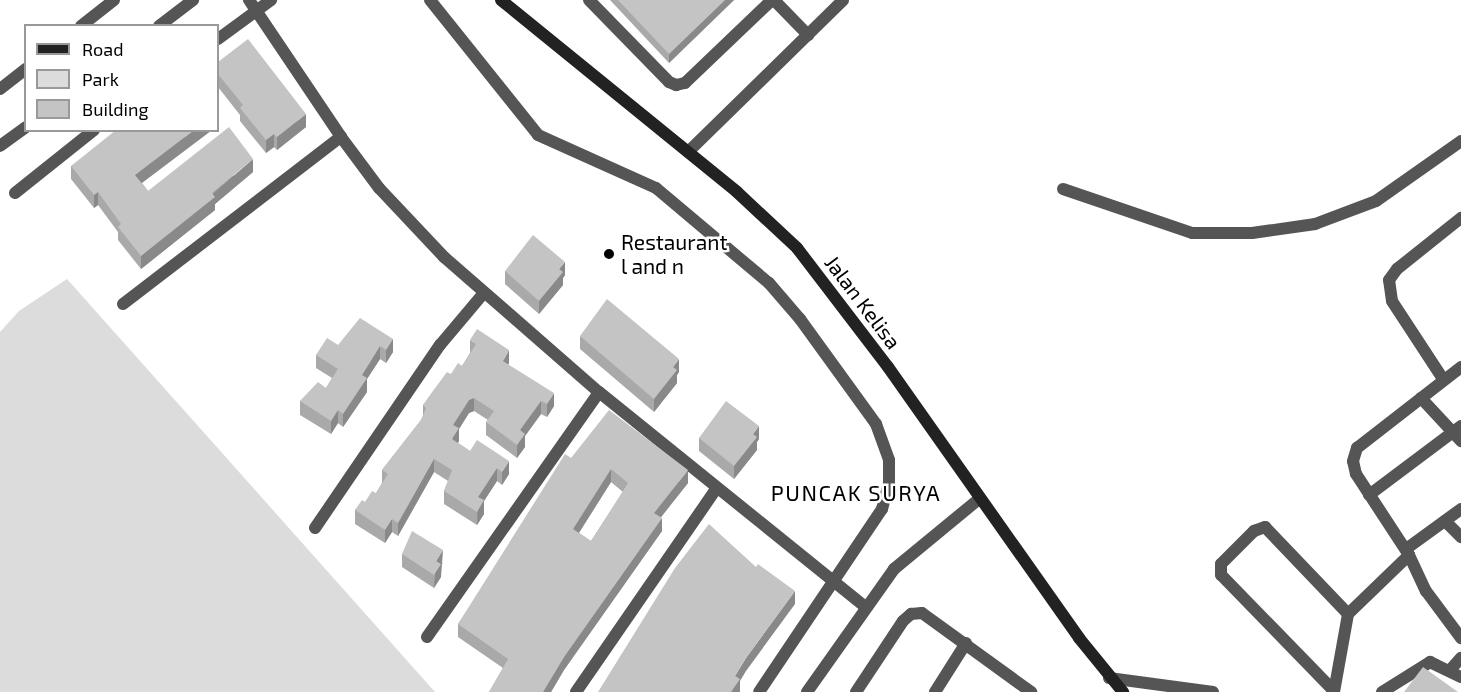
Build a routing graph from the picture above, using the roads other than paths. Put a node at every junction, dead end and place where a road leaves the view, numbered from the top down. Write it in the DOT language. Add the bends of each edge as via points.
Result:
graph roads {
  1 [pos="114,0"];
  2 [pos="193,0"];
  3 [pos="249,0"];
  4 [pos="271,0"];
  5 [pos="430,0"];
  6 [pos="501,0"];
  7 [pos="589,0"];
  8 [pos="773,0"];
  9 [pos="843,0"];
  10 [pos="256,11"];
  11 [pos="84,24"];
  12 [pos="162,24"];
  13 [pos="808,35"];
  14 [pos="219,38"];
  15 [pos="24,71"];
  16 [pos="0,89"];
  17 [pos="24,128"];
  18 [pos="91,132"];
  19 [pos="341,137"];
  20 [pos="1461,141"];
  21 [pos="0,146"];
  22 [pos="688,152"];
  23 [pos="1063,189"];
  24 [pos="15,193"];
  25 [pos="1461,218"];
  26 [pos="483,294"];
  27 [pos="123,304"];
  28 [pos="1461,367"];
  29 [pos="1443,380"];
  30 [pos="599,392"];
  31 [pos="1421,398"];
  32 [pos="1458,433"];
  33 [pos="716,489"];
  34 [pos="1369,495"];
  35 [pos="980,499"];
  36 [pos="1461,509"];
  37 [pos="1445,521"];
  38 [pos="315,528"];
  39 [pos="1461,537"];
  40 [pos="1407,552"];
  41 [pos="832,582"];
  42 [pos="864,606"];
  43 [pos="1348,614"];
  44 [pos="427,636"];
  45 [pos="1461,638"];
  46 [pos="966,643"];
  47 [pos="1461,658"];
  48 [pos="1456,673"];
  49 [pos="1109,678"];
  50 [pos="1334,691"];
  51 [pos="576,692"];
  52 [pos="759,692"];
  53 [pos="807,692"];
  54 [pos="856,692"];
  55 [pos="935,692"];
  56 [pos="1031,692"];
  57 [pos="1123,692"];
  58 [pos="1196,692"];
  59 [pos="1213,692"];
  60 [pos="1382,692"];
  1 -- 11 [label="street"];
  2 -- 12 [label="street"];
  3 -- 10 [label="street"];
  4 -- 10 [label="street"];
  5 -- 41 [label="street" via="538,135 656,188 769,283 876,424 889,460 890,483 882,509"];
  6 -- 22 [label="main road, Jalan Kelisa"];
  7 -- 8 [label="street" via="676,85 685,83"];
  8 -- 13 [label="street"];
  9 -- 13 [label="street"];
  10 -- 14 [label="street"];
  10 -- 19 [label="street"];
  13 -- 22 [label="street"];
  15 -- 16 [label="street"];
  17 -- 21 [label="street"];
  18 -- 24 [label="street"];
  19 -- 26 [label="street" via="412,225"];
  19 -- 27 [label="street"];
  20 -- 23 [label="street" via="1376,201 1316,224 1252,233 1192,233"];
  22 -- 35 [label="main road, Jalan Kelisa" via="772,224 811,264"];
  25 -- 29 [label="street" via="1397,268 1389,280 1392,301"];
  26 -- 30 [label="street"];
  26 -- 38 [label="street" via="440,345"];
  28 -- 29 [label="street"];
  29 -- 31 [label="street"];
  30 -- 33 [label="street"];
  30 -- 44 [label="street"];
  31 -- 32 [label="street"];
  31 -- 34 [label="street" via="1357,448 1353,466"];
  32 -- 34 [label="street"];
  33 -- 41 [label="street"];
  33 -- 51 [label="street"];
  34 -- 40 [label="street"];
  35 -- 42 [label="street" via="894,569"];
  35 -- 49 [label="main road, Jalan Kelisa"];
  36 -- 37 [label="street"];
  37 -- 39 [label="street"];
  37 -- 40 [label="street"];
  40 -- 43 [label="street"];
  40 -- 45 [label="street" via="1426,591"];
  41 -- 42 [label="street"];
  41 -- 52 [label="street"];
  42 -- 53 [label="street"];
  43 -- 50 [label="street"];
  43 -- 50 [label="street" via="1265,527 1254,531 1221,564 1221,575"];
  46 -- 54 [label="street" via="922,613 911,614"];
  46 -- 55 [label="street"];
  46 -- 56 [label="street"];
  47 -- 48 [label="street"];
  48 -- 60 [label="street" via="1430,662"];
  49 -- 57 [label="main road, Jalan Kelisa"];
  49 -- 58 [label="street"];
  58 -- 59 [label="street"];
}
